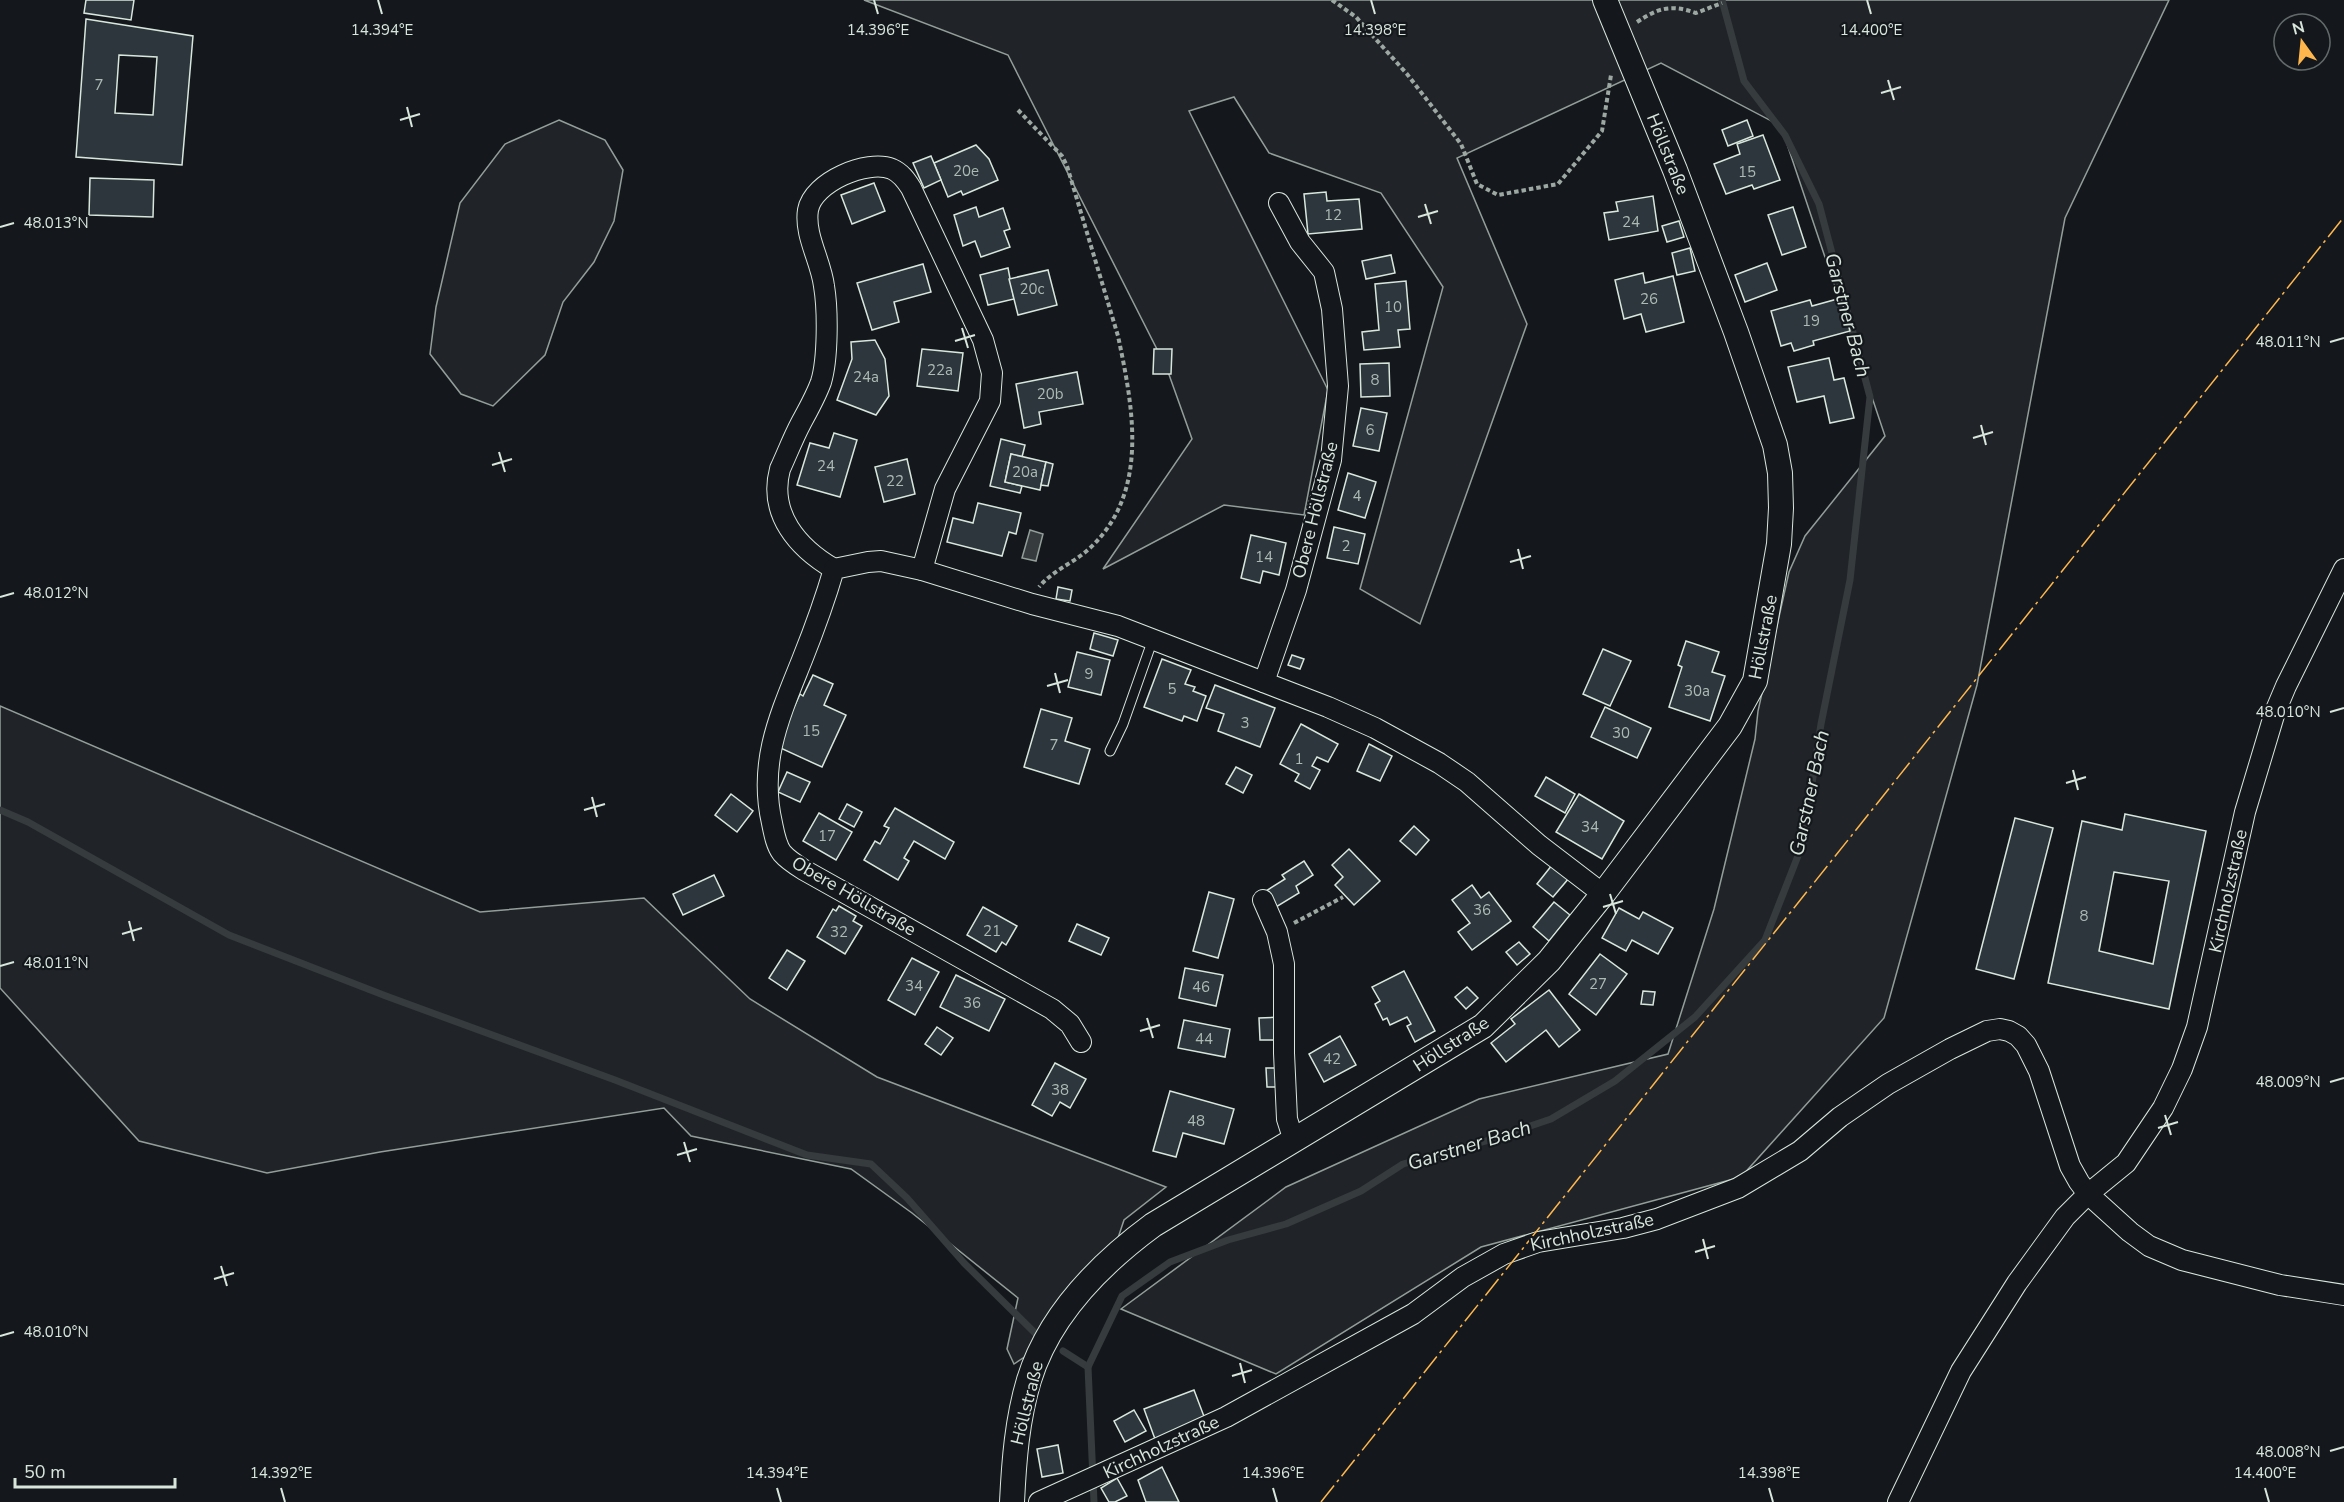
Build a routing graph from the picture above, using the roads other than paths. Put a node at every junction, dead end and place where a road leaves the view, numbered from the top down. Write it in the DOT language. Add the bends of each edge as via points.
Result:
graph roads {
  1 [pos="1605,0"];
  2 [pos="1279,203"];
  3 [pos="834,569"];
  4 [pos="922,570"];
  5 [pos="2344,570"];
  6 [pos="1153,639"];
  7 [pos="1264,682"];
  8 [pos="1110,751"];
  9 [pos="1603,894"];
  10 [pos="1263,900"];
  11 [pos="1081,1042"];
  12 [pos="1294,1141"];
  13 [pos="2088,1194"];
  14 [pos="2344,1295"];
  15 [pos="1012,1502"];
  16 [pos="1039,1502"];
  17 [pos="1898,1502"];
  1 -- 9 [label="street, Höllstraße" via="1675,170 1762,403 1775,445 1781,508 1772,589 1751,691 1730,726"];
  2 -- 7 [label="street, Obere Höllstraße" via="1300,242 1324,272 1332,309 1338,386 1331,460 1296,590"];
  3 -- 4 [label="street" via="881,561"];
  3 -- 4 [label="street" via="792,534 778,503 777,479 824,371 824,285 809,233 808,209 813,197 830,181 880,167 899,173 911,188 983,340 992,373 990,401 945,489"];
  3 -- 11 [label="street, Obere Höllstraße" via="770,747 769,811 777,844 790,861 804,870 1062,1016"];
  4 -- 6 [label="street"];
  5 -- 13 [label="street, Kirchholzstraße" via="2286,686 2264,748 2245,812 2209,981 2182,1070 2140,1145 2126,1163"];
  6 -- 7 [label="street"];
  6 -- 8 [label="lane"];
  7 -- 9 [label="street" via="1375,728 1439,763"];
  9 -- 12 [label="street, Höllstraße" via="1549,961 1483,1026"];
  10 -- 12 [label="street" via="1277,932 1284,964 1287,1119"];
  12 -- 15 [label="street, Höllstraße" via="1153,1225 1104,1264 1079,1293 1056,1323 1030,1379 1015,1454"];
  13 -- 14 [label="street" via="2130,1232 2165,1254 2239,1275"];
  13 -- 16 [label="street, Kirchholzstraße" via="2070,1166 2039,1071 2026,1045 2009,1032 1987,1031 1888,1084 1800,1151 1738,1188 1657,1219 1538,1242 1504,1254 1463,1277 1413,1314 1226,1417"];
  13 -- 17 [label="street, Kirchholzstraße" via="2045,1243 1961,1371"];
}
